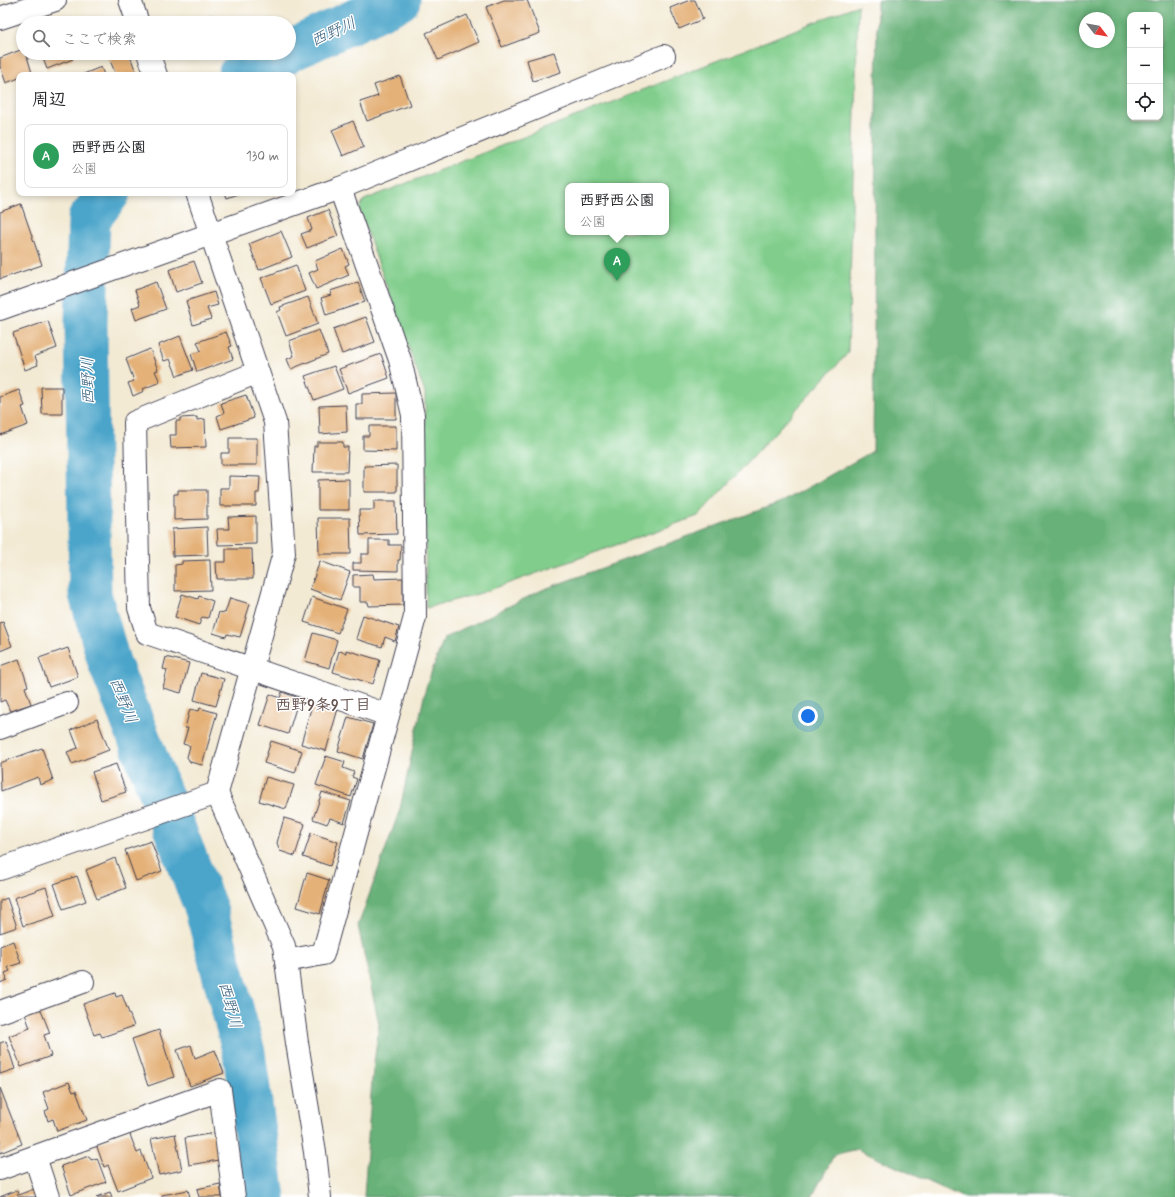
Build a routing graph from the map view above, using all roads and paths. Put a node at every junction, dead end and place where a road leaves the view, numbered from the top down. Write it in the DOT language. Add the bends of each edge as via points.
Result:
graph roads {
  1 [pos="55,0"];
  2 [pos="130,0"];
  3 [pos="136,16"];
  4 [pos="0,18"];
  5 [pos="664,56"];
  6 [pos="151,60"];
  7 [pos="155,72"];
  8 [pos="340,188"];
  9 [pos="198,196"];
  10 [pos="211,234"];
  11 [pos="0,309"];
  12 [pos="258,372"];
  13 [pos="251,669"];
  14 [pos="67,703"];
  15 [pos="388,715"];
  16 [pos="0,728"];
  17 [pos="217,793"];
  18 [pos="0,869"];
  19 [pos="286,961"];
  20 [pos="83,982"];
  21 [pos="0,1012"];
  22 [pos="35,1157"];
  23 [pos="0,1169"];
  24 [pos="48,1197"];
  25 [pos="234,1197"];
  26 [pos="320,1197"];
  1 -- 4 [label="street"];
  2 -- 3 [label="street"];
  5 -- 8 [label="street"];
  6 -- 7 [label="street"];
  8 -- 10 [label="street"];
  8 -- 15 [label="street" via="400,360 413,415 415,617"];
  9 -- 10 [label="street"];
  10 -- 11 [label="street"];
  10 -- 12 [label="street"];
  12 -- 13 [label="street" via="275,422 284,553"];
  12 -- 13 [label="street" via="135,422 139,608 147,633"];
  13 -- 15 [label="street"];
  13 -- 17 [label="street"];
  14 -- 16 [label="street"];
  15 -- 19 [label="street" via="323,954"];
  17 -- 18 [label="street"];
  17 -- 19 [label="street" via="284,946"];
  19 -- 26 [label="street"];
  20 -- 21 [label="street"];
  22 -- 23 [label="street"];
  22 -- 24 [label="street"];
  22 -- 25 [label="street" via="220,1090"];
}
